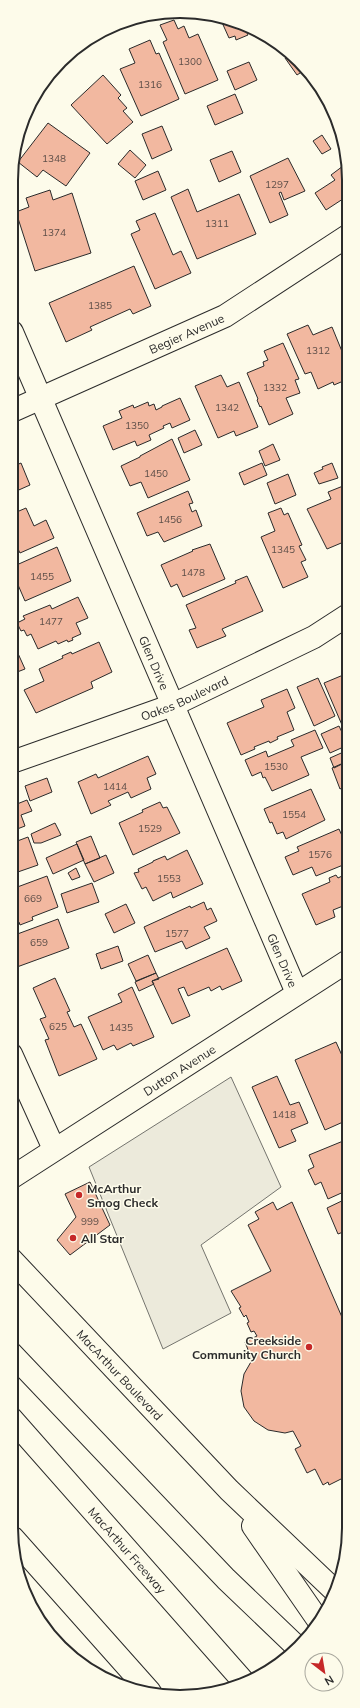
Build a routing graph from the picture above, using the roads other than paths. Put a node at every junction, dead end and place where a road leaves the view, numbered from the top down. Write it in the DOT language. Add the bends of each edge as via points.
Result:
graph roads {
  1 [pos="342,240"];
  2 [pos="18,346"];
  3 [pos="40,399"];
  4 [pos="18,408"];
  5 [pos="342,619"];
  6 [pos="174,705"];
  7 [pos="18,760"];
  8 [pos="342,967"];
  9 [pos="297,993"];
  10 [pos="18,1068"];
  11 [pos="54,1149"];
  12 [pos="18,1173"];
  13 [pos="18,1266"];
  14 [pos="18,1360"];
  15 [pos="18,1426"];
  16 [pos="229,1490"];
  17 [pos="19,1544"];
  18 [pos="331,1587"];
  19 [pos="316,1617"];
  20 [pos="294,1644"];
  21 [pos="241,1678"];
  22 [pos="145,1686"];
  1 -- 3 [label="main road, Begier Avenue" via="225,316"];
  2 -- 3 [label="main road, Glen Drive"];
  3 -- 4 [label="main road, Begier Avenue"];
  3 -- 6 [label="main road, Glen Drive"];
  5 -- 6 [label="main road, Oakes Boulevard" via="314,637"];
  6 -- 7 [label="main road, Oakes Boulevard"];
  6 -- 9 [label="main road, Glen Drive"];
  8 -- 9 [label="main road, Dutton Avenue"];
  9 -- 11 [label="main road, Dutton Avenue"];
  10 -- 11 [label="main road"];
  11 -- 12 [label="main road, Dutton Avenue"];
  13 -- 16 [label="main road, MacArthur Boulevard"];
  14 -- 20 [label="main road" via="211,1563"];
  15 -- 21 [label="main road, MacArthur Freeway"];
  16 -- 18 [label="main road, MacArthur Boulevard"];
  16 -- 19 [label="main road, MacArthur Boulevard"];
  17 -- 22 [label="main road"];
}
